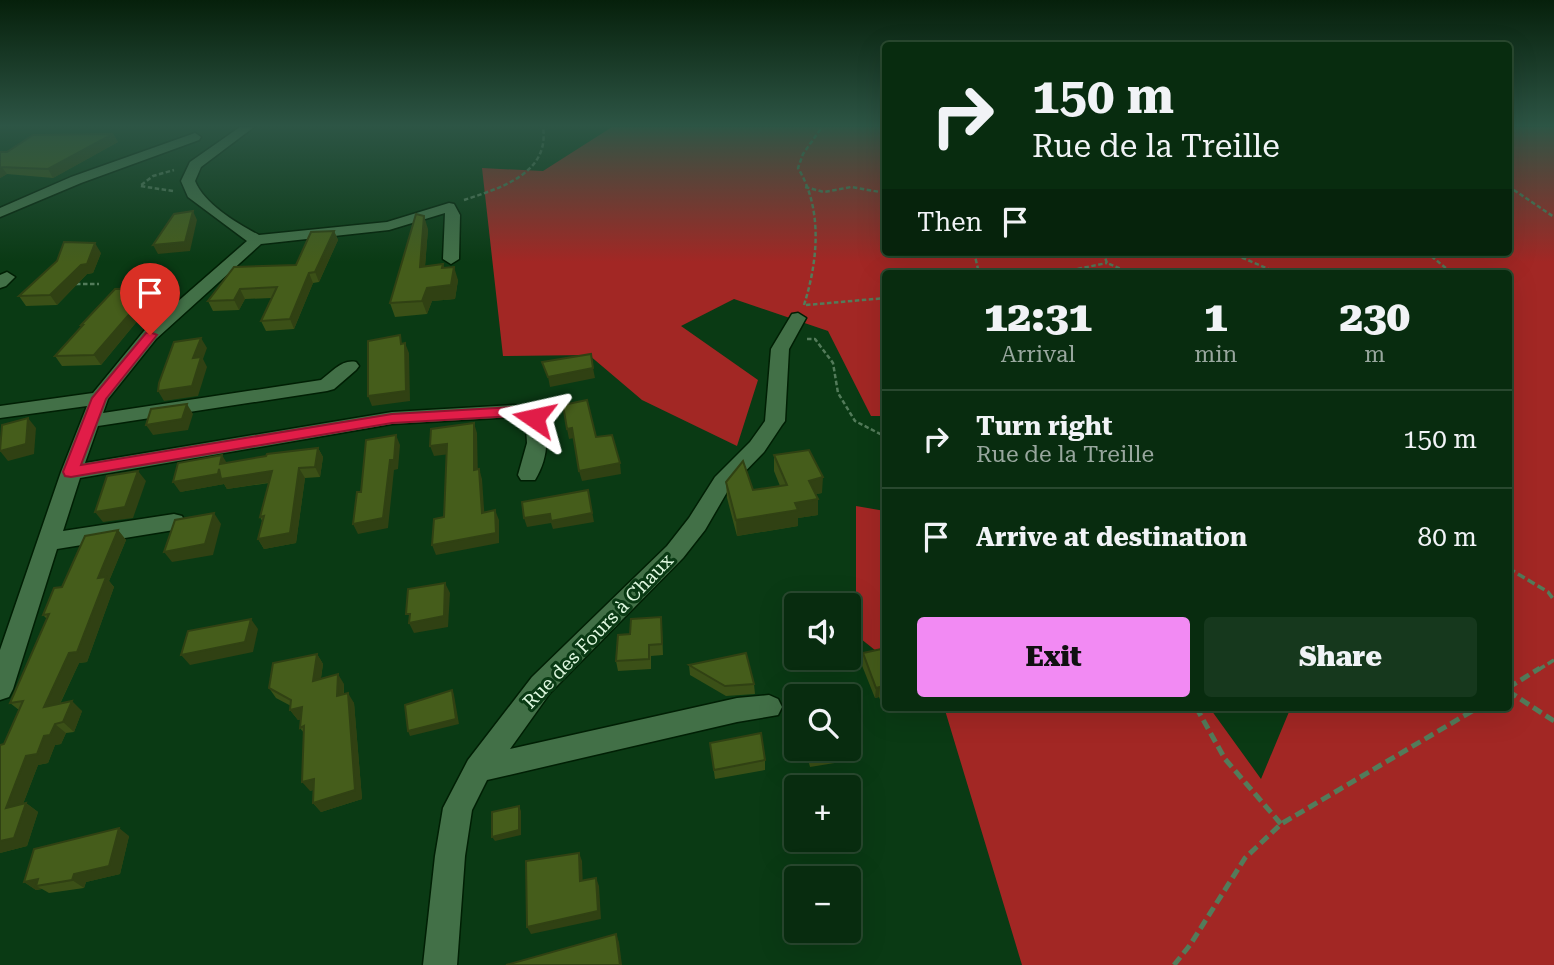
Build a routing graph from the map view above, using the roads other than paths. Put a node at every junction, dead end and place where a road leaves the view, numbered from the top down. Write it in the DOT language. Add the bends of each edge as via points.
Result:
graph roads {
  1 [pos="98,172"];
  2 [pos="192,172"];
  3 [pos="0,213"];
  4 [pos="257,240"];
  5 [pos="451,259"];
  6 [pos="797,320"];
  7 [pos="350,366"];
  8 [pos="99,398"];
  9 [pos="0,412"];
  10 [pos="89,421"];
  11 [pos="71,472"];
  12 [pos="528,475"];
  13 [pos="174,522"];
  14 [pos="47,542"];
  15 [pos="0,689"];
  16 [pos="769,707"];
  17 [pos="478,769"];
  18 [pos="440,965"];
  1 -- 3 [label="street"];
  2 -- 4 [label="street" via="190,190"];
  4 -- 5 [label="street" via="389,226 449,207 453,215"];
  4 -- 8 [label="street" via="150,335"];
  6 -- 17 [label="street, Rue des Fours à Chaux" via="780,349 775,421 757,447 722,482 675,552 541,685"];
  7 -- 10 [label="street" via="327,385"];
  8 -- 9 [label="street"];
  8 -- 10 [label="street"];
  10 -- 11 [label="street"];
  11 -- 12 [label="street" via="392,418 514,411 528,412 534,418 538,442"];
  11 -- 14 [label="street"];
  13 -- 14 [label="street"];
  14 -- 15 [label="street"];
  16 -- 17 [label="street" via="737,710"];
  17 -- 18 [label="street, Rue des Fours à Chaux" via="458,808"];
}
